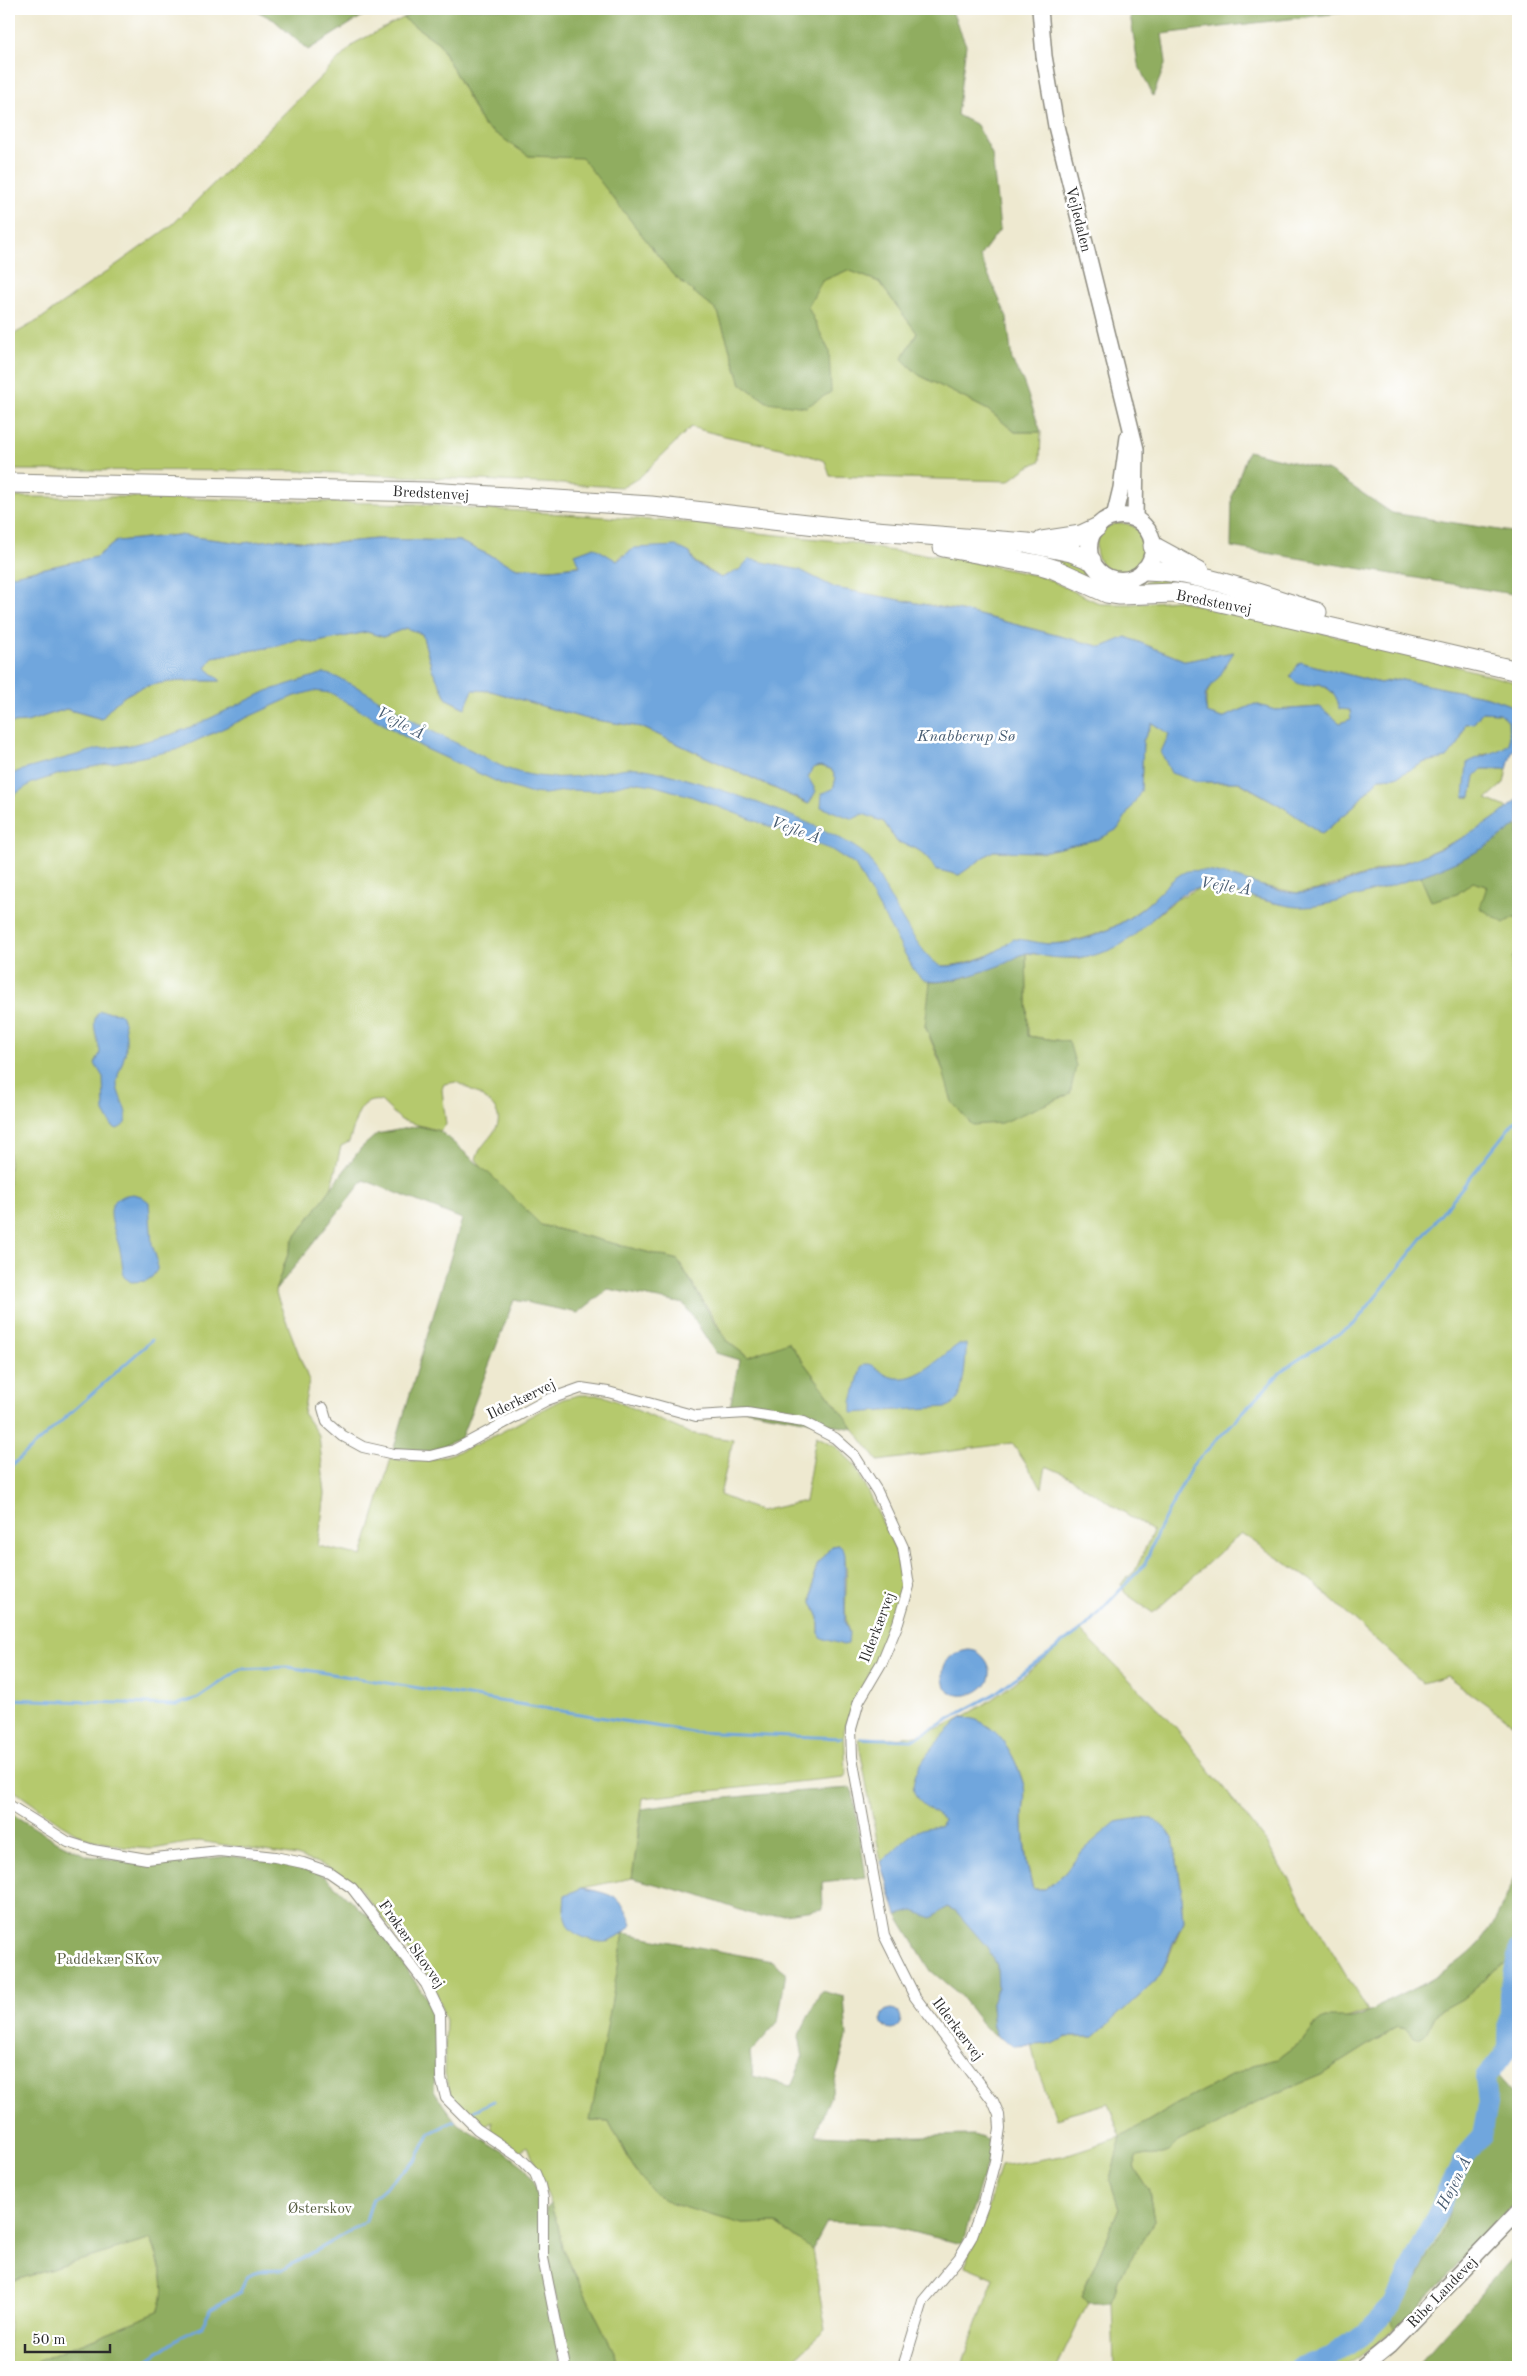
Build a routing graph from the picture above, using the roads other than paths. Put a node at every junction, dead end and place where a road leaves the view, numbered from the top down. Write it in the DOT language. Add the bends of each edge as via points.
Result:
graph roads {
  1 [pos="1040,9"];
  2 [pos="1129,428"];
  3 [pos="9,483"];
  4 [pos="1114,517"];
  5 [pos="1136,519"];
  6 [pos="1096,528"];
  7 [pos="851,529"];
  8 [pos="1028,542"];
  9 [pos="1153,546"];
  10 [pos="1091,560"];
  11 [pos="1145,570"];
  12 [pos="1225,584"];
  13 [pos="1518,670"];
  14 [pos="323,1408"];
  15 [pos="9,1805"];
  16 [pos="1518,2212"];
  17 [pos="565,2367"];
  18 [pos="903,2367"];
  19 [pos="1363,2367"];
  1 -- 2 [label="street, Vejledalen" via="1056,126"];
  2 -- 4 [label="street, Vejledalen"];
  2 -- 5 [label="street, Vejledalen" via="1136,449"];
  3 -- 7 [label="highway, Bredstenvej" via="429,492 651,506"];
  4 -- 5 [label="main road"];
  4 -- 6 [label="main road"];
  5 -- 9 [label="main road" via="1150,533"];
  6 -- 8 [label="highway, Bredstenvej" via="1082,535"];
  6 -- 10 [label="main road" via="1089,547"];
  7 -- 8 [label="highway, Bredstenvej"];
  7 -- 13 [label="highway, Bredstenvej" via="1041,565 1108,593 1195,596"];
  8 -- 10 [label="highway, Bredstenvej"];
  9 -- 11 [label="main road" via="1153,554"];
  9 -- 12 [label="highway, Bredstenvej"];
  10 -- 11 [label="main road" via="1099,572 1119,580 1133,578"];
  11 -- 12 [label="highway, Bredstenvej" via="1172,572"];
  12 -- 13 [label="highway, Bredstenvej"];
  14 -- 18 [label="street, Ilderkærvej" via="327,1422 363,1447 394,1454 430,1456 454,1450 547,1400 581,1388 608,1392 696,1416 747,1413 804,1422 835,1438 854,1455 877,1491 903,1547 909,1586 882,1662 859,1701 850,1729 852,1757 884,1935 915,1996 960,2060 984,2085 994,2101 1000,2128 995,2162 971,2238 959,2258 923,2301"];
  15 -- 17 [label="street, Frøkær Skovvej" via="68,1842 93,1850 147,1859 219,1851 275,1857 329,1872 352,1888 426,1984 440,2013 441,2078 446,2098 477,2129 519,2157 535,2173 543,2198 543,2258"];
  16 -- 19 [label="street, Ribe Landevej" via="1390,2345"];
}
